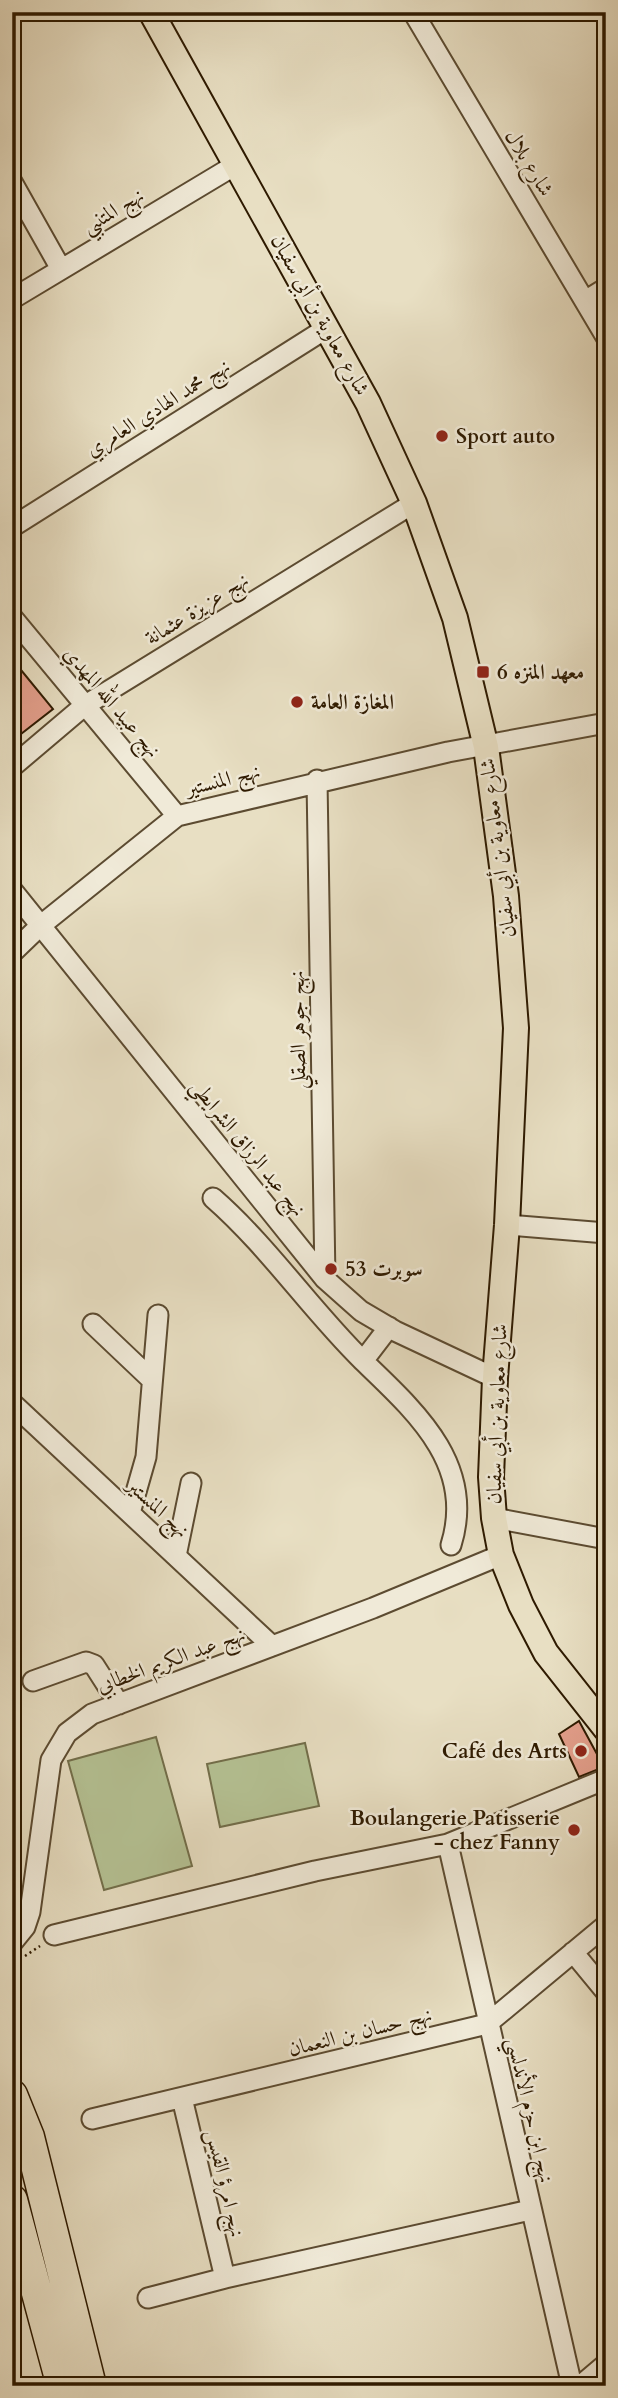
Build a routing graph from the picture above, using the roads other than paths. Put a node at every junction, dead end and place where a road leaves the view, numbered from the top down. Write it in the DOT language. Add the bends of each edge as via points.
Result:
graph roads {
  1 [pos="152,12"];
  2 [pos="413,12"];
  3 [pos="237,164"];
  4 [pos="12,182"];
  5 [pos="61,269"];
  6 [pos="606,288"];
  7 [pos="12,299"];
  8 [pos="585,301"];
  9 [pos="327,328"];
  10 [pos="606,337"];
  11 [pos="414,503"];
  12 [pos="12,527"];
  13 [pos="12,617"];
  14 [pos="84,706"];
  15 [pos="601,724"];
  16 [pos="486,747"];
  17 [pos="12,767"];
  18 [pos="317,780"];
  19 [pos="177,816"];
  20 [pos="12,890"];
  21 [pos="40,926"];
  22 [pos="12,953"];
  23 [pos="212,1198"];
  24 [pos="507,1225"];
  25 [pos="606,1233"];
  26 [pos="325,1279"];
  27 [pos="158,1315"];
  28 [pos="93,1324"];
  29 [pos="389,1327"];
  30 [pos="363,1361"];
  31 [pos="495,1378"];
  32 [pos="152,1380"];
  33 [pos="12,1403"];
  34 [pos="191,1483"];
  35 [pos="130,1513"];
  36 [pos="494,1518"];
  37 [pos="606,1539"];
  38 [pos="451,1545"];
  39 [pos="501,1555"];
  40 [pos="176,1556"];
  41 [pos="272,1646"];
  42 [pos="33,1681"];
  43 [pos="119,1703"];
  44 [pos="606,1729"];
  45 [pos="600,1782"];
  46 [pos="447,1844"];
  47 [pos="606,1925"];
  48 [pos="54,1935"];
  49 [pos="17,1950"];
  50 [pos="573,1952"];
  51 [pos="606,1992"];
  52 [pos="486,2024"];
  53 [pos="12,2095"];
  54 [pos="182,2098"];
  55 [pos="92,2119"];
  56 [pos="12,2200"];
  57 [pos="530,2210"];
  58 [pos="225,2278"];
  59 [pos="148,2298"];
  60 [pos="606,2364"];
  61 [pos="62,2386"];
  62 [pos="93,2386"];
  63 [pos="572,2386"];
  64 [pos="580,2386"];
  1 -- 3 [label="main road, شارع معاوية بن أبي سفيان"];
  2 -- 8 [label="street, شارع بلال"];
  3 -- 5 [label="street, نهج المتنبي"];
  3 -- 9 [label="main road, شارع معاوية بن أبي سفيان"];
  4 -- 5 [label="street"];
  5 -- 7 [label="street, نهج المتنبي"];
  6 -- 8 [label="street"];
  8 -- 10 [label="street, شارع بلال"];
  9 -- 11 [label="main road, شارع معاوية بن أبي سفيان"];
  9 -- 12 [label="street, نهج محمد الهادي العامري"];
  11 -- 14 [label="street, نهج عزيزة عثمانة"];
  11 -- 16 [label="main road, شارع معاوية بن أبي سفيان" via="455,618"];
  13 -- 14 [label="street, نهج عبيد الله المهدي"];
  14 -- 17 [label="street, نهج عزيزة عثمانة"];
  14 -- 19 [label="street, نهج عبيد الله المهدي"];
  15 -- 16 [label="street, نهج المنستير"];
  16 -- 18 [label="street, نهج المنستير"];
  16 -- 24 [label="main road, شارع معاوية بن أبي سفيان" via="506,896 516,1028"];
  18 -- 19 [label="street, نهج المنستير"];
  18 -- 26 [label="street, نهج جوهر الصقلي"];
  19 -- 21 [label="street, نهج المنستير"];
  20 -- 21 [label="street, نهج عبد الرزاق الشرايطي"];
  21 -- 22 [label="street, نهج المنستير"];
  21 -- 26 [label="street, نهج عبد الرزاق الشرايطي"];
  23 -- 30 [label="street" via="282,1266"];
  24 -- 25 [label="street"];
  24 -- 31 [label="main road, شارع معاوية بن أبي سفيان"];
  26 -- 29 [label="street, نهج عبد الرزاق الشرايطي" via="361,1311"];
  27 -- 32 [label="street"];
  28 -- 32 [label="street"];
  29 -- 30 [label="street"];
  29 -- 31 [label="street, نهج عبد الرزاق الشرايطي"];
  30 -- 38 [label="street" via="445,1452 459,1512"];
  31 -- 36 [label="main road, شارع معاوية بن أبي سفيان"];
  32 -- 35 [label="street" via="146,1457"];
  33 -- 35 [label="street, نهج المنستير"];
  34 -- 40 [label="street"];
  35 -- 40 [label="street, نهج المنستير"];
  36 -- 37 [label="street"];
  36 -- 39 [label="main road, شارع معاوية بن أبي سفيان"];
  39 -- 41 [label="street, نهج عبد الكريم الخطابي"];
  39 -- 44 [label="main road, شارع معاوية بن أبي سفيان" via="546,1653"];
  40 -- 41 [label="street, نهج المنستير"];
  41 -- 43 [label="street, نهج عبد الكريم الخطابي"];
  42 -- 43 [label="street" via="86,1661 94,1665"];
  43 -- 49 [label="street, نهج عبد الكريم الخطابي" via="92,1714 67,1733 51,1760 30,1912"];
  45 -- 46 [label="street"];
  46 -- 48 [label="street"];
  46 -- 52 [label="street, نهج ابن حزم الأندلسي"];
  47 -- 50 [label="street, نهج حسان بن النعمان"];
  50 -- 51 [label="street"];
  50 -- 52 [label="street, نهج حسان بن النعمان"];
  52 -- 54 [label="street, نهج حسان بن النعمان"];
  52 -- 57 [label="street, نهج ابن حزم الأندلسي"];
  53 -- 62 [label="highway" via="29,2137"];
  54 -- 55 [label="street, نهج حسان بن النعمان"];
  54 -- 58 [label="street, نهج امرؤ القيس"];
  56 -- 61 [label="highway"];
  57 -- 58 [label="street"];
  57 -- 63 [label="street, نهج ابن حزم الأندلسي"];
  58 -- 59 [label="street"];
  60 -- 64 [label="street"];
}
